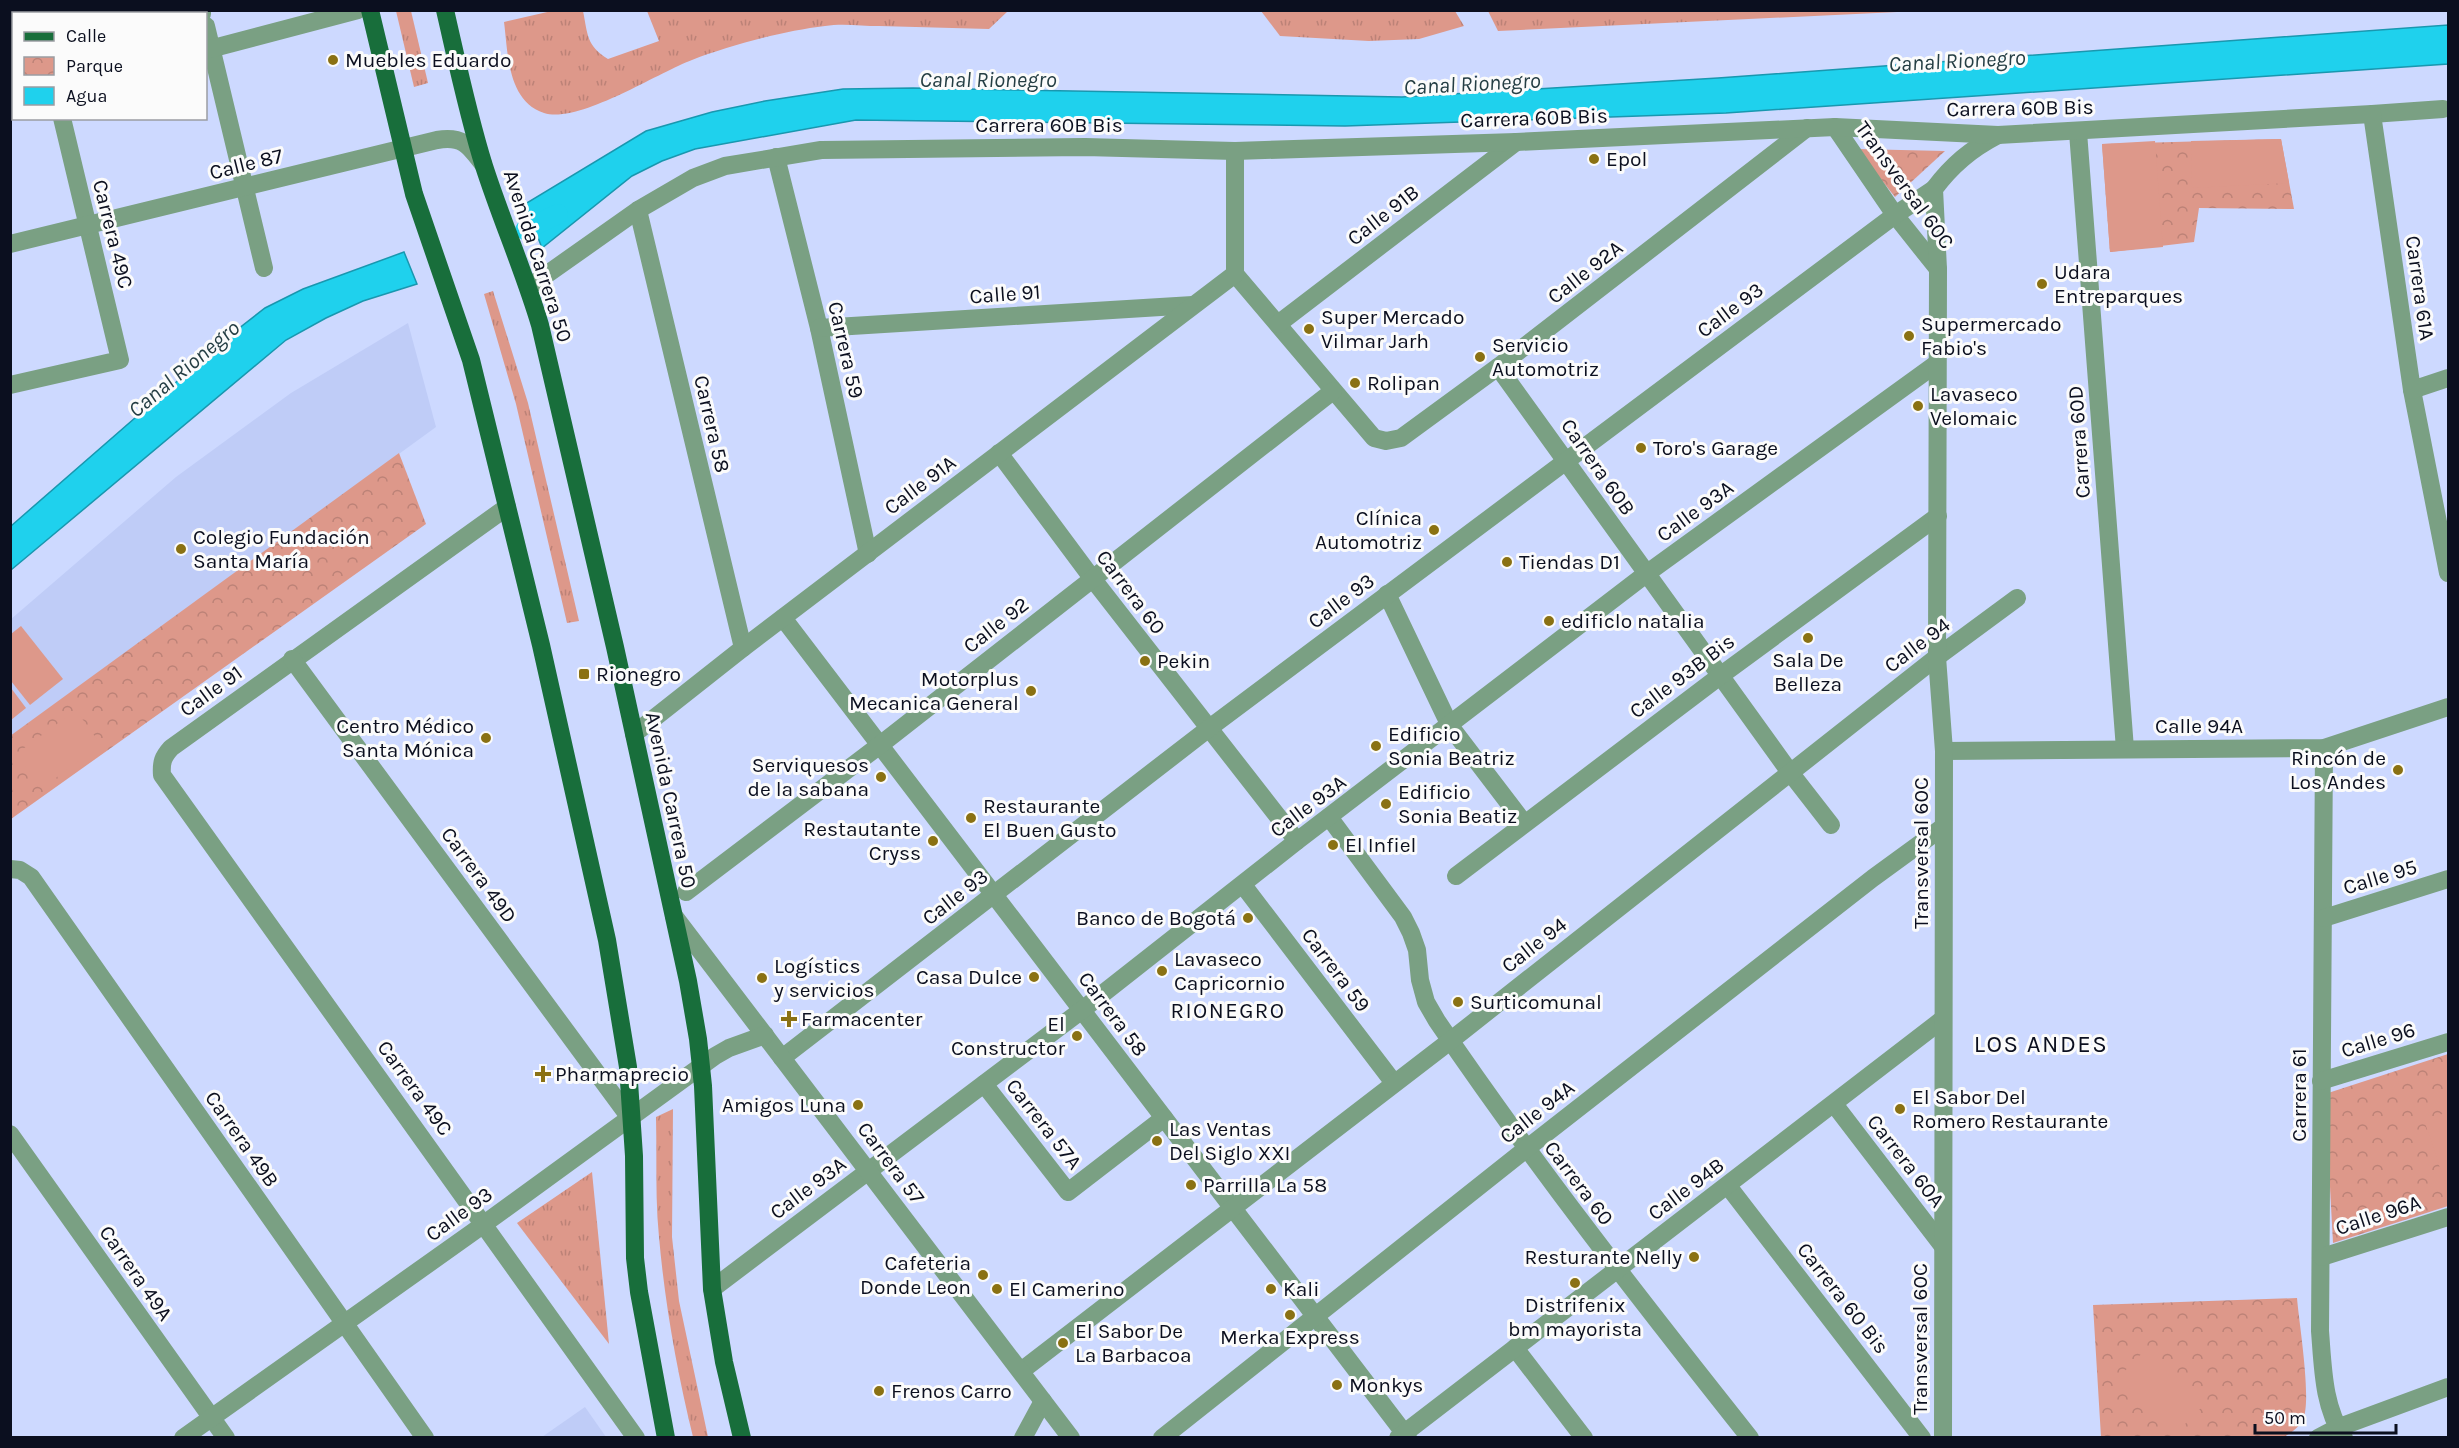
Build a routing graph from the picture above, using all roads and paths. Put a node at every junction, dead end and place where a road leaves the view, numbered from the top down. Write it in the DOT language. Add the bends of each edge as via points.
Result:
graph roads {
  1 [pos="358,10"];
  2 [pos="370,10"];
  3 [pos="445,10"];
  4 [pos="208,49"];
  5 [pos="2444,110"];
  6 [pos="2372,114"];
  7 [pos="62,120"];
  8 [pos="1835,127"];
  9 [pos="1807,128"];
  10 [pos="2078,132"];
  11 [pos="1998,135"];
  12 [pos="1515,142"];
  13 [pos="401,148"];
  14 [pos="1235,151"];
  15 [pos="776,157"];
  16 [pos="483,164"];
  17 [pos="244,187"];
  18 [pos="1934,189"];
  19 [pos="638,210"];
  20 [pos="1895,215"];
  21 [pos="88,226"];
  22 [pos="10,244"];
  23 [pos="264,268"];
  24 [pos="1938,269"];
  25 [pos="1235,274"];
  26 [pos="529,287"];
  27 [pos="1193,305"];
  28 [pos="1278,324"];
  29 [pos="819,328"];
  30 [pos="1936,364"];
  31 [pos="1498,367"];
  32 [pos="2448,378"];
  33 [pos="10,385"];
  34 [pos="2412,390"];
  35 [pos="1333,391"];
  36 [pos="999,453"];
  37 [pos="1566,460"];
  38 [pos="507,507"];
  39 [pos="1938,516"];
  40 [pos="2445,542"];
  41 [pos="868,554"];
  42 [pos="2448,573"];
  43 [pos="1646,574"];
  44 [pos="1092,578"];
  45 [pos="1387,594"];
  46 [pos="2017,598"];
  47 [pos="783,618"];
  48 [pos="743,648"];
  49 [pos="1937,657"];
  50 [pos="292,659"];
  51 [pos="1720,676"];
  52 [pos="2448,707"];
  53 [pos="1450,726"];
  54 [pos="1208,729"];
  55 [pos="634,734"];
  56 [pos="880,745"];
  57 [pos="2324,748"];
  58 [pos="2125,749"];
  59 [pos="1944,751"];
  60 [pos="161,764"];
  61 [pos="1790,771"];
  62 [pos="1329,817"];
  63 [pos="1524,823"];
  64 [pos="1831,825"];
  65 [pos="1943,827"];
  66 [pos="1297,842"];
  67 [pos="15,870"];
  68 [pos="1456,876"];
  69 [pos="2448,879"];
  70 [pos="1243,885"];
  71 [pos="686,892"];
  72 [pos="995,896"];
  73 [pos="674,916"];
  74 [pos="2324,918"];
  75 [pos="1082,1010"];
  76 [pos="1943,1019"];
  77 [pos="765,1035"];
  78 [pos="1450,1041"];
  79 [pos="2448,1042"];
  80 [pos="782,1058"];
  81 [pos="701,1066"];
  82 [pos="2321,1081"];
  83 [pos="1394,1083"];
  84 [pos="984,1084"];
  85 [pos="1834,1104"];
  86 [pos="630,1118"];
  87 [pos="1164,1118"];
  88 [pos="10,1134"];
  89 [pos="1526,1149"];
  90 [pos="868,1171"];
  91 [pos="1728,1186"];
  92 [pos="1233,1208"];
  93 [pos="2448,1217"];
  94 [pos="485,1223"];
  95 [pos="1942,1245"];
  96 [pos="2322,1257"];
  97 [pos="1617,1270"];
  98 [pos="712,1289"];
  99 [pos="1315,1315"];
  100 [pos="343,1324"];
  101 [pos="1515,1348"];
  102 [pos="1021,1371"];
  103 [pos="2448,1387"];
  104 [pos="1044,1401"];
  105 [pos="212,1418"];
  106 [pos="2341,1433"];
  107 [pos="1403,1436"];
  108 [pos="183,1437"];
  109 [pos="226,1437"];
  110 [pos="425,1437"];
  111 [pos="636,1437"];
  112 [pos="666,1437"];
  113 [pos="742,1437"];
  114 [pos="1023,1437"];
  115 [pos="1071,1437"];
  116 [pos="1162,1437"];
  117 [pos="1584,1437"];
  118 [pos="1750,1437"];
  119 [pos="1922,1437"];
  120 [pos="1942,1437"];
  121 [pos="2318,1437"];
  1 -- 4 [label="street"];
  2 -- 13 [label="main road"];
  3 -- 16 [label="main road, Avenida Carrera 50"];
  4 -- 17 [label="street"];
  5 -- 6 [label="street, Carrera 60B Bis"];
  6 -- 10 [label="street, Carrera 60B Bis"];
  6 -- 34 [label="street, Carrera 61A"];
  7 -- 21 [label="street, Carrera 49C"];
  8 -- 9 [label="street, Carrera 60B Bis"];
  8 -- 11 [label="street, Carrera 60B Bis"];
  8 -- 20 [label="street, Transversal 60C"];
  9 -- 12 [label="street, Carrera 60B Bis"];
  9 -- 31 [label="street, Calle 92A"];
  10 -- 11 [label="street, Carrera 60B Bis"];
  10 -- 58 [label="street, Carrera 60D"];
  11 -- 18 [label="street, Transversal 60C" via="1960,159"];
  12 -- 14 [label="street, Carrera 60B Bis"];
  12 -- 28 [label="street, Calle 91B"];
  13 -- 16 [label="street, Calle 87" via="458,139"];
  13 -- 17 [label="street, Calle 87"];
  13 -- 38 [label="main road" via="463,334"];
  14 -- 15 [label="street, Carrera 60B Bis" via="963,147 821,150"];
  14 -- 25 [label="street"];
  15 -- 19 [label="street, Carrera 60B Bis" via="725,166 693,178"];
  15 -- 29 [label="street, Carrera 59"];
  16 -- 26 [label="main road, Avenida Carrera 50"];
  17 -- 21 [label="street, Calle 87"];
  17 -- 23 [label="street"];
  18 -- 20 [label="street, Calle 93"];
  18 -- 24 [label="street, Transversal 60C"];
  19 -- 26 [label="street, Carrera 60B Bis"];
  19 -- 48 [label="street, Carrera 58"];
  20 -- 24 [label="street, Transversal 60C"];
  20 -- 37 [label="street, Calle 93"];
  21 -- 22 [label="street, Calle 87"];
  21 -- 33 [label="street, Carrera 49C" via="120,360"];
  24 -- 30 [label="street, Transversal 60C"];
  25 -- 27 [label="street, Calle 91A"];
  25 -- 28 [label="street"];
  26 -- 55 [label="main road, Avenida Carrera 50"];
  27 -- 29 [label="street, Calle 91"];
  27 -- 36 [label="street, Calle 91A"];
  28 -- 35 [label="street"];
  29 -- 41 [label="street, Carrera 59"];
  30 -- 39 [label="street, Transversal 60C"];
  30 -- 43 [label="street, Calle 93A"];
  31 -- 35 [label="street, Calle 92A" via="1401,438 1386,441 1374,438"];
  31 -- 37 [label="street, Carrera 60B"];
  32 -- 34 [label="street"];
  34 -- 40 [label="street, Carrera 61A"];
  35 -- 44 [label="street, Calle 92"];
  36 -- 41 [label="street, Calle 91A"];
  36 -- 44 [label="street, Carrera 60"];
  37 -- 43 [label="street, Carrera 60B"];
  37 -- 45 [label="street, Calle 93"];
  38 -- 50 [label="street, Calle 91"];
  38 -- 86 [label="main road" via="607,940 628,1067"];
  39 -- 49 [label="street, Transversal 60C"];
  39 -- 51 [label="street, Calle 93B Bis"];
  40 -- 42 [label="street, Carrera 61A"];
  41 -- 47 [label="street, Calle 91A"];
  43 -- 51 [label="street, Carrera 60B"];
  43 -- 53 [label="street, Calle 93A"];
  44 -- 54 [label="street, Carrera 60"];
  44 -- 56 [label="street, Calle 92"];
  45 -- 53 [label="street"];
  45 -- 54 [label="street, Calle 93"];
  46 -- 49 [label="street, Calle 94"];
  47 -- 48 [label="street, Calle 91A"];
  47 -- 56 [label="street, Carrera 58"];
  48 -- 55 [label="street, Calle 91A"];
  49 -- 59 [label="street, Transversal 60C"];
  49 -- 61 [label="street, Calle 94"];
  50 -- 60 [label="street, Calle 91" via="171,748"];
  50 -- 86 [label="street, Carrera 49D"];
  51 -- 61 [label="street, Carrera 60B"];
  51 -- 63 [label="street, Calle 93B Bis"];
  52 -- 57 [label="street, Calle 94A"];
  53 -- 62 [label="street, Calle 93A"];
  53 -- 63 [label="street"];
  54 -- 66 [label="street, Carrera 60"];
  54 -- 72 [label="street, Calle 93"];
  55 -- 73 [label="main road, Avenida Carrera 50"];
  56 -- 71 [label="street, Calle 92"];
  56 -- 72 [label="street, Carrera 58"];
  57 -- 58 [label="street, Calle 94A"];
  57 -- 74 [label="street, Carrera 61"];
  58 -- 59 [label="street, Calle 94A"];
  59 -- 65 [label="street, Transversal 60C"];
  60 -- 94 [label="street, Carrera 49C" via="167,783"];
  61 -- 64 [label="street, Carrera 60B"];
  61 -- 78 [label="street, Calle 94"];
  62 -- 66 [label="street, Calle 93A"];
  62 -- 78 [label="street, Carrera 60" via="1407,925 1417,950 1426,1002"];
  63 -- 68 [label="street, Calle 93B Bis"];
  65 -- 76 [label="street, Transversal 60C"];
  65 -- 89 [label="street, Calle 94A"];
  66 -- 70 [label="street, Calle 93A"];
  67 -- 100 [label="street, Carrera 49B" via="31,877"];
  69 -- 74 [label="street, Calle 95"];
  70 -- 75 [label="street, Calle 93A"];
  70 -- 83 [label="street, Carrera 59"];
  72 -- 75 [label="street, Carrera 58"];
  72 -- 80 [label="street, Calle 93"];
  73 -- 77 [label="street, Carrera 57"];
  73 -- 81 [label="main road, Avenida Carrera 50"];
  74 -- 82 [label="street, Carrera 61"];
  75 -- 84 [label="street, Calle 93A"];
  75 -- 87 [label="street, Carrera 58"];
  76 -- 85 [label="street, Calle 94B"];
  76 -- 95 [label="street, Transversal 60C"];
  77 -- 80 [label="street, Carrera 57"];
  77 -- 81 [label="street, Calle 93" via="729,1048"];
  78 -- 83 [label="street, Calle 94"];
  78 -- 89 [label="street, Carrera 60"];
  79 -- 82 [label="street, Calle 96"];
  80 -- 90 [label="street, Carrera 57"];
  81 -- 86 [label="street, Calle 93"];
  81 -- 98 [label="main road, Avenida Carrera 50"];
  82 -- 96 [label="street, Carrera 61"];
  83 -- 92 [label="street, Calle 94"];
  84 -- 87 [label="street, Carrera 57A" via="1068,1192"];
  84 -- 90 [label="street, Calle 93A"];
  85 -- 91 [label="street, Calle 94B"];
  85 -- 95 [label="street, Carrera 60A"];
  86 -- 94 [label="street, Calle 93"];
  86 -- 112 [label="main road" via="635,1258"];
  87 -- 92 [label="street, Carrera 58"];
  88 -- 105 [label="street, Carrera 49A"];
  89 -- 97 [label="street, Carrera 60"];
  89 -- 99 [label="street, Calle 94A"];
  90 -- 98 [label="street, Calle 93A"];
  90 -- 102 [label="street, Carrera 57"];
  91 -- 97 [label="street, Calle 94B"];
  91 -- 119 [label="street, Carrera 60 Bis"];
  92 -- 99 [label="street, Carrera 58"];
  92 -- 102 [label="street, Calle 94"];
  93 -- 96 [label="street, Calle 96A"];
  94 -- 100 [label="street, Calle 93"];
  94 -- 111 [label="street, Carrera 49C"];
  95 -- 120 [label="street, Transversal 60C"];
  96 -- 106 [label="street, Carrera 61" via="2320,1331 2326,1398"];
  97 -- 101 [label="street, Calle 94B"];
  97 -- 118 [label="street, Carrera 60"];
  98 -- 113 [label="main road, Avenida Carrera 50"];
  99 -- 107 [label="street, Carrera 58"];
  99 -- 116 [label="street, Calle 94A"];
  100 -- 105 [label="street, Calle 93"];
  100 -- 110 [label="street, Carrera 49B"];
  101 -- 107 [label="street, Calle 94B"];
  101 -- 117 [label="street"];
  102 -- 104 [label="street, Carrera 57"];
  103 -- 106 [label="street"];
  104 -- 114 [label="street"];
  104 -- 115 [label="street, Carrera 57"];
  105 -- 108 [label="street, Calle 93"];
  105 -- 109 [label="street, Carrera 49A"];
  106 -- 121 [label="street"];
}
